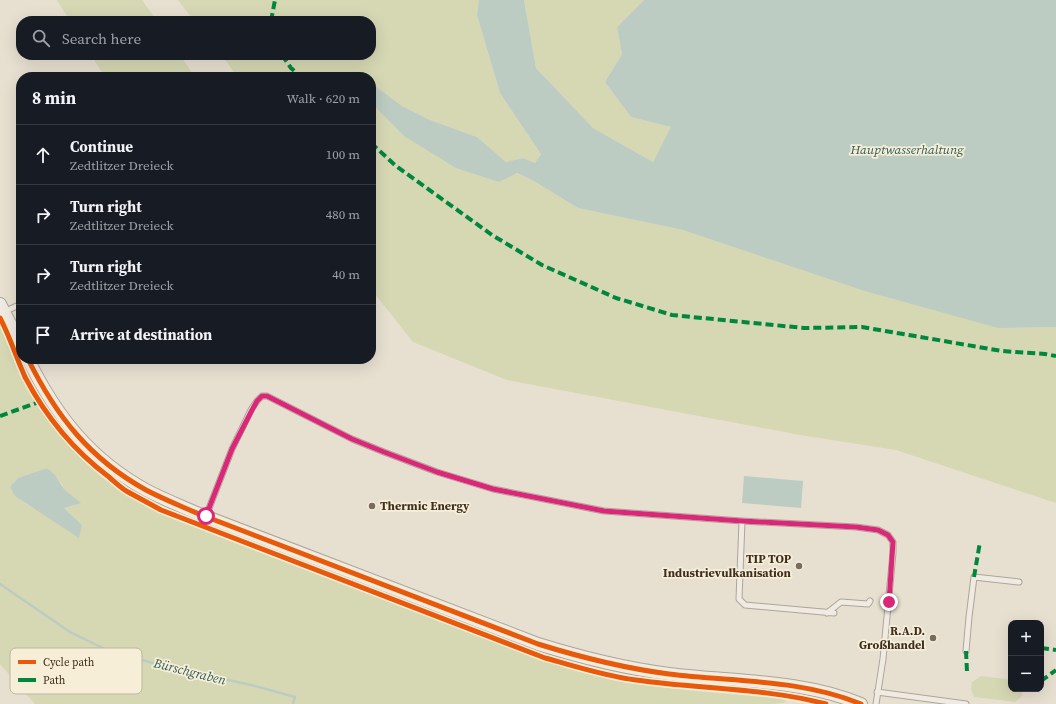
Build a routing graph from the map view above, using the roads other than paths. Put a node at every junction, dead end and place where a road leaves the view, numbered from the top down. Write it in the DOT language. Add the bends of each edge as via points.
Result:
graph roads {
  1 [pos="16,305"];
  2 [pos="2,308"];
  3 [pos="16,335"];
  4 [pos="31,364"];
  5 [pos="206,516"];
  6 [pos="742,521"];
  7 [pos="1020,582"];
  8 [pos="870,601"];
  9 [pos="827,613"];
  10 [pos="834,613"];
  11 [pos="966,651"];
  12 [pos="877,692"];
  13 [pos="861,704"];
  14 [pos="876,704"];
  15 [pos="966,704"];
  1 -- 2 [label="lane"];
  2 -- 3 [label="street"];
  4 -- 5 [label="street" via="59,414 92,451 146,490"];
  5 -- 6 [label="lane" via="232,449 257,401 262,396 267,396 352,439 437,472 493,489 604,511"];
  5 -- 13 [label="street" via="538,644 586,659 664,673 807,688"];
  6 -- 9 [label="lane" via="739,600 745,605"];
  6 -- 12 [label="lane" via="856,527 878,530 888,535 893,542 893,553 883,659"];
  7 -- 11 [label="lane" via="974,577"];
  8 -- 9 [label="lane" via="868,604 840,602"];
  9 -- 10 [label="lane"];
  12 -- 14 [label="lane"];
  12 -- 15 [label="lane"];
}
